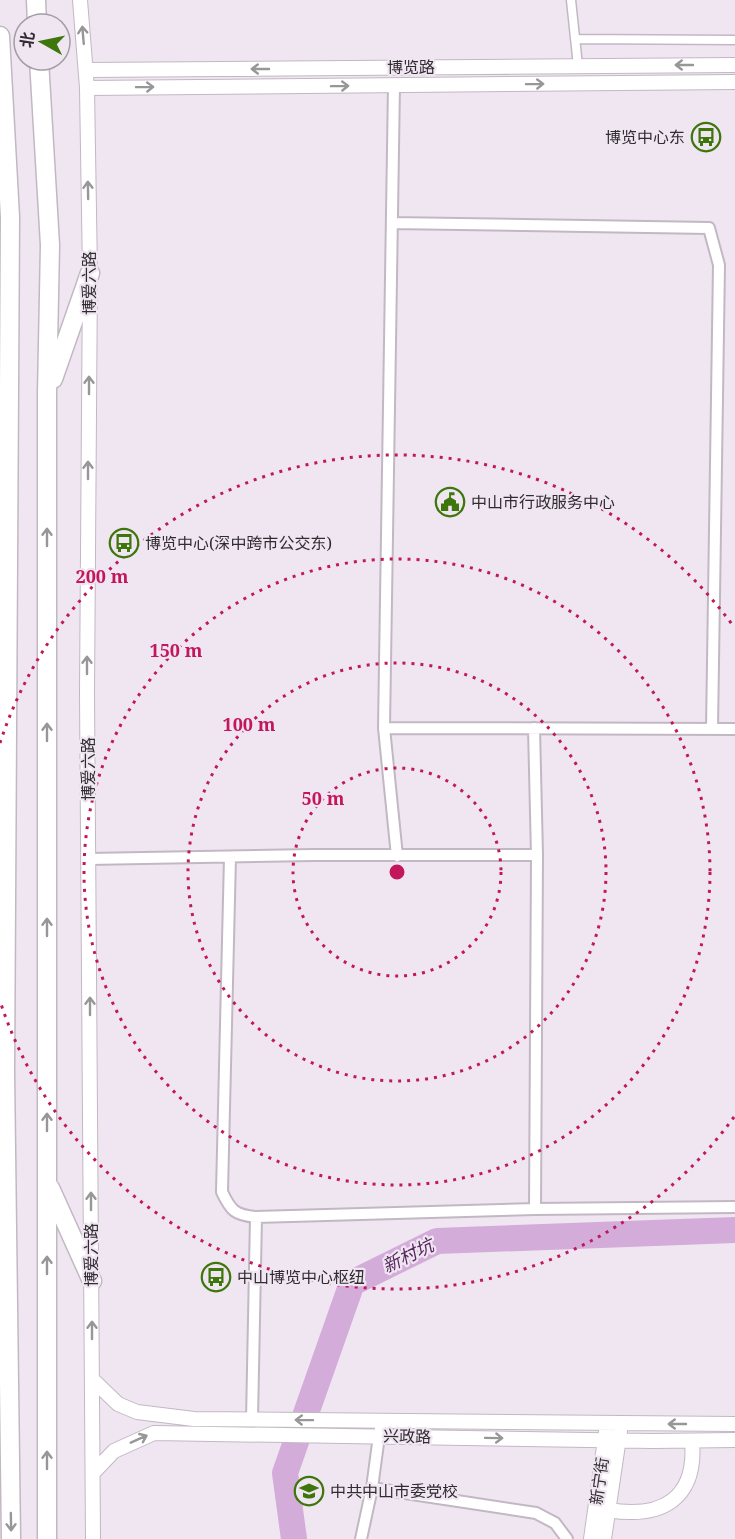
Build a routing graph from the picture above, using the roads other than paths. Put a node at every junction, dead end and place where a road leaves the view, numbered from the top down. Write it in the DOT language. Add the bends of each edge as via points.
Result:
graph roads {
  1 [pos="80,0"];
  2 [pos="571,0"];
  3 [pos="0,36"];
  4 [pos="575,39"];
  5 [pos="735,40"];
  6 [pos="735,65"];
  7 [pos="578,66"];
  8 [pos="86,70"];
  9 [pos="40,72"];
  10 [pos="735,82"];
  11 [pos="394,85"];
  12 [pos="87,88"];
  13 [pos="392,223"];
  14 [pos="90,273"];
  15 [pos="47,394"];
  16 [pos="384,728"];
  17 [pos="534,728"];
  18 [pos="712,729"];
  19 [pos="732,729"];
  20 [pos="537,855"];
  21 [pos="397,856"];
  22 [pos="230,857"];
  23 [pos="88,859"];
  24 [pos="2,1065"];
  25 [pos="47,1181"];
  26 [pos="735,1207"];
  27 [pos="536,1209"];
  28 [pos="256,1217"];
  29 [pos="92,1281"];
  30 [pos="92,1378"];
  31 [pos="252,1420"];
  32 [pos="381,1421"];
  33 [pos="614,1424"];
  34 [pos="735,1424"];
  35 [pos="380,1436"];
  36 [pos="612,1440"];
  37 [pos="735,1440"];
  38 [pos="692,1441"];
  39 [pos="93,1473"];
  40 [pos="372,1488"];
  41 [pos="608,1510"];
  42 [pos="11,1539"];
  43 [pos="47,1539"];
  44 [pos="93,1539"];
  45 [pos="361,1539"];
  46 [pos="567,1539"];
  47 [pos="591,1539"];
  48 [pos="604,1539"];
  8 -- 1 [label="street, 博爱六路, one-way"];
  2 -- 4 [label="street"];
  3 -- 24 [label="highway" via="10,217"];
  4 -- 5 [label="street"];
  4 -- 7 [label="street"];
  6 -- 7 [label="street, 博览路, one-way"];
  7 -- 8 [label="street, 博览路, one-way"];
  8 -- 12 [label="street, 博爱六路"];
  9 -- 15 [label="highway" via="50,245"];
  11 -- 10 [label="street, 博览路, one-way"];
  12 -- 11 [label="street, 博览路, one-way"];
  11 -- 13 [label="street"];
  14 -- 12 [label="street, 博爱六路, one-way"];
  13 -- 16 [label="street"];
  13 -- 18 [label="street" via="709,228 719,265"];
  14 -- 15 [label="highway"];
  23 -- 14 [label="street, 博爱六路, one-way"];
  25 -- 15 [label="highway, one-way"];
  16 -- 17 [label="street"];
  16 -- 21 [label="street"];
  17 -- 18 [label="street"];
  17 -- 20 [label="street"];
  18 -- 19 [label="street"];
  20 -- 21 [label="street"];
  20 -- 27 [label="street"];
  21 -- 22 [label="street"];
  22 -- 23 [label="street"];
  22 -- 28 [label="street" via="222,1192 228,1206 239,1215"];
  29 -- 23 [label="street, 博爱六路, one-way"];
  24 -- 42 [label="highway, one-way"];
  25 -- 29 [label="highway"];
  43 -- 25 [label="highway, one-way"];
  26 -- 27 [label="street"];
  27 -- 28 [label="street"];
  28 -- 31 [label="street"];
  30 -- 29 [label="street, 博爱六路, one-way"];
  30 -- 31 [label="street, 兴政路" via="118,1404 137,1412 194,1419"];
  30 -- 39 [label="street, 博爱六路"];
  32 -- 31 [label="street, 兴政路, one-way"];
  32 -- 33 [label="street, 兴政路"];
  32 -- 35 [label="street"];
  34 -- 33 [label="street, 兴政路, one-way"];
  33 -- 36 [label="street, 新宁街"];
  35 -- 36 [label="street, 兴政路, one-way"];
  39 -- 35 [label="street, 兴政路, one-way" via="114,1451 154,1433"];
  35 -- 40 [label="street"];
  36 -- 38 [label="street, 兴政路"];
  36 -- 41 [label="street"];
  36 -- 47 [label="street, 新宁街"];
  37 -- 38 [label="street, 兴政路"];
  38 -- 41 [label="street" via="694,1461 686,1486 671,1501 654,1510 630,1514"];
  39 -- 44 [label="street, 博爱六路"];
  40 -- 45 [label="street"];
  40 -- 46 [label="street" via="536,1513 555,1523"];
  41 -- 48 [label="street"];
}
